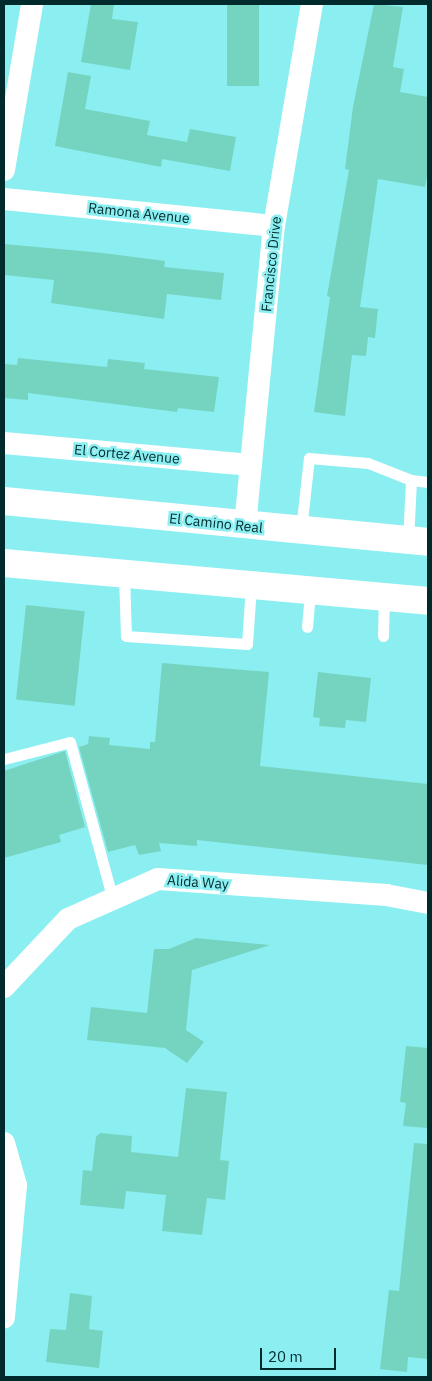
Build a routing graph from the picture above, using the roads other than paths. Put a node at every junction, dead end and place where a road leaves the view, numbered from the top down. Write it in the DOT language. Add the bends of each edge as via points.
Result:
graph roads {
  1 [pos="32,4"];
  2 [pos="312,4"];
  3 [pos="4,170"];
  4 [pos="4,199"];
  5 [pos="274,226"];
  6 [pos="4,443"];
  7 [pos="251,465"];
  8 [pos="411,480"];
  9 [pos="428,482"];
  10 [pos="4,502"];
  11 [pos="245,526"];
  12 [pos="301,530"];
  13 [pos="418,541"];
  14 [pos="4,562"];
  15 [pos="124,573"];
  16 [pos="251,584"];
  17 [pos="310,590"];
  18 [pos="384,596"];
  19 [pos="428,600"];
  20 [pos="307,627"];
  21 [pos="383,636"];
  22 [pos="4,759"];
  23 [pos="113,900"];
  24 [pos="428,903"];
  25 [pos="4,987"];
  26 [pos="4,1143"];
  27 [pos="4,1317"];
  1 -- 3 [label="street"];
  2 -- 5 [label="street, Francisco Drive"];
  4 -- 5 [label="street, Ramona Avenue"];
  5 -- 7 [label="street, Francisco Drive"];
  6 -- 7 [label="street, El Cortez Avenue"];
  7 -- 11 [label="street, Francisco Drive"];
  8 -- 9 [label="lane"];
  8 -- 12 [label="lane" via="368,463 309,458"];
  8 -- 13 [label="lane"];
  10 -- 11 [label="main road, El Camino Real"];
  11 -- 12 [label="main road, El Camino Real"];
  12 -- 13 [label="main road, El Camino Real"];
  14 -- 15 [label="main road"];
  15 -- 16 [label="main road"];
  15 -- 16 [label="lane" via="126,636 247,644"];
  16 -- 17 [label="main road"];
  17 -- 18 [label="main road"];
  17 -- 20 [label="lane"];
  18 -- 19 [label="main road"];
  18 -- 21 [label="lane"];
  22 -- 23 [label="lane" via="70,742"];
  23 -- 24 [label="street, Alida Way" via="158,879"];
  23 -- 25 [label="street, Alida Way" via="68,919"];
  26 -- 27 [label="street" via="16,1185"];
}
